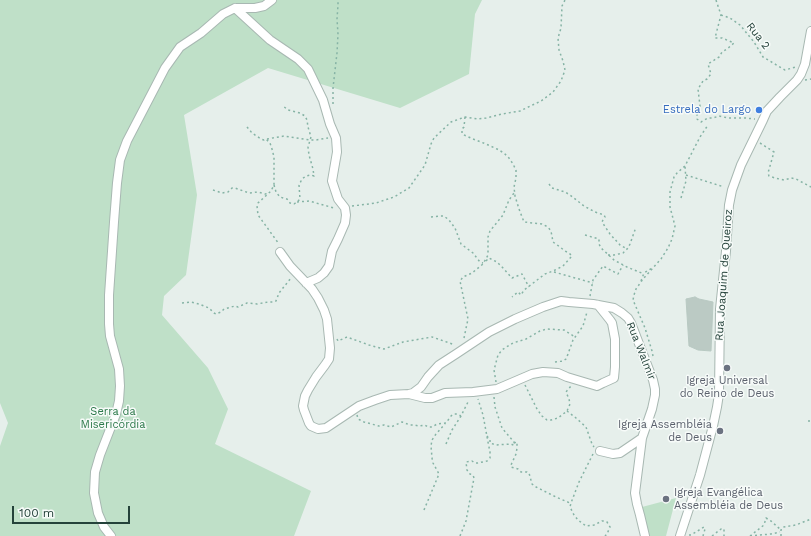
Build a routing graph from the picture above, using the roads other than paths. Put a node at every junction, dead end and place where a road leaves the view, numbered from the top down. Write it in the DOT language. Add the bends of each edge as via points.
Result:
graph roads {
  1 [pos="272,0"];
  2 [pos="235,8"];
  3 [pos="811,31"];
  4 [pos="280,252"];
  5 [pos="306,283"];
  6 [pos="598,305"];
  7 [pos="409,394"];
  8 [pos="642,438"];
  9 [pos="598,450"];
  10 [pos="681,534"];
  11 [pos="111,536"];
  12 [pos="645,536"];
  1 -- 2 [label="street" via="264,6 255,8"];
  2 -- 5 [label="street" via="270,40 308,69 323,100 336,138 337,152 332,181 338,199 345,208 345,223 332,251 329,266 318,278"];
  2 -- 11 [label="street" via="223,14 180,47 165,68 127,141 120,160 109,302 110,336 119,369 119,401 95,472 94,493 98,513"];
  3 -- 10 [label="street, Rua Joaquim de Queiroz" via="803,70 763,120 732,190 720,309 719,394 700,474"];
  4 -- 5 [label="street"];
  5 -- 7 [label="street" via="324,310 330,348 325,365 305,396 303,406 312,426 315,429 326,428 355,408 390,396"];
  6 -- 7 [label="street, Rua Walmir" via="561,301 515,319 463,348 439,365 421,387"];
  6 -- 7 [label="street" via="612,323 615,339 614,378 597,386 558,373 536,372 495,390 445,393 432,398"];
  6 -- 8 [label="street, Rua Walmir" via="614,308 628,318 653,380 654,400"];
  8 -- 9 [label="street" via="613,454"];
  8 -- 12 [label="street, Rua Walmir" via="635,493"];
}
